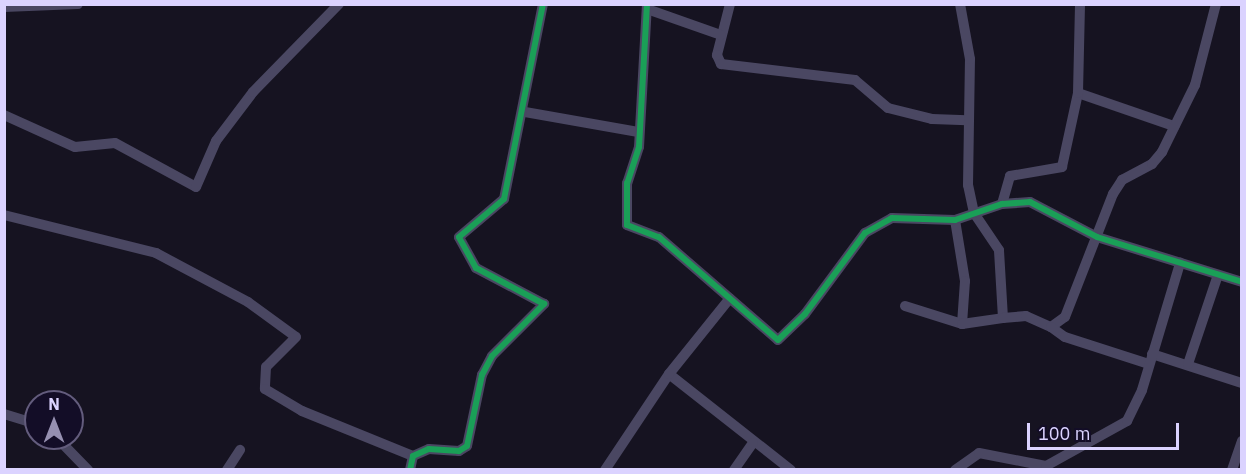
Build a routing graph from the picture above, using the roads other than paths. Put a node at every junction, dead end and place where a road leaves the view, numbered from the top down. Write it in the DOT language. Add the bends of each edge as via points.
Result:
graph roads {
  1 [pos="78,4"];
  2 [pos="339,4"];
  3 [pos="543,4"];
  4 [pos="730,4"];
  5 [pos="960,4"];
  6 [pos="1080,4"];
  7 [pos="1216,4"];
  8 [pos="647,7"];
  9 [pos="4,8"];
  10 [pos="721,35"];
  11 [pos="1078,93"];
  12 [pos="525,112"];
  13 [pos="4,116"];
  14 [pos="968,120"];
  15 [pos="1174,126"];
  16 [pos="638,132"];
  17 [pos="1002,204"];
  18 [pos="974,213"];
  19 [pos="4,215"];
  20 [pos="955,220"];
  21 [pos="1097,237"];
  22 [pos="1180,263"];
  23 [pos="1218,275"];
  24 [pos="1242,282"];
  25 [pos="730,298"];
  26 [pos="905,306"];
  27 [pos="1003,318"];
  28 [pos="962,324"];
  29 [pos="1051,327"];
  30 [pos="1151,359"];
  31 [pos="1188,364"];
  32 [pos="669,374"];
  33 [pos="1242,383"];
  34 [pos="4,414"];
  35 [pos="24,420"];
  36 [pos="1242,441"];
  37 [pos="753,443"];
  38 [pos="69,450"];
  39 [pos="240,450"];
  40 [pos="412,456"];
  41 [pos="88,470"];
  42 [pos="227,470"];
  43 [pos="410,470"];
  44 [pos="605,470"];
  45 [pos="734,470"];
  46 [pos="791,470"];
  47 [pos="955,470"];
  48 [pos="1232,470"];
  1 -- 9 [label="street"];
  2 -- 13 [label="street" via="253,92 216,141 196,187 115,143 75,147"];
  3 -- 12 [label="street"];
  4 -- 10 [label="street"];
  5 -- 14 [label="street" via="969,33"];
  6 -- 11 [label="street"];
  7 -- 15 [label="street" via="1195,85"];
  8 -- 10 [label="street"];
  8 -- 16 [label="street"];
  10 -- 14 [label="street" via="717,59 729,67 855,80 888,108 946,121"];
  11 -- 15 [label="street"];
  11 -- 17 [label="street" via="1062,167 1010,176"];
  12 -- 16 [label="street"];
  12 -- 40 [label="street" via="504,199 492,214 462,230 460,242 471,263 490,278 544,304 492,356 482,375 467,446 459,451 441,447"];
  14 -- 18 [label="street" via="968,185"];
  15 -- 21 [label="street" via="1152,164 1122,180"];
  16 -- 25 [label="street" via="627,183 627,225 659,237"];
  17 -- 18 [label="street"];
  17 -- 21 [label="street" via="1047,206"];
  18 -- 20 [label="street"];
  18 -- 27 [label="street" via="999,250"];
  19 -- 40 [label="street" via="156,253 248,302 296,337 266,367 265,388 302,411"];
  20 -- 25 [label="street" via="905,217 876,223 805,314 778,340"];
  20 -- 28 [label="street" via="965,281"];
  21 -- 22 [label="street"];
  21 -- 29 [label="street" via="1077,282 1074,303"];
  22 -- 23 [label="street"];
  22 -- 30 [label="street"];
  23 -- 24 [label="street"];
  23 -- 31 [label="street"];
  25 -- 32 [label="street"];
  26 -- 28 [label="street"];
  27 -- 28 [label="street"];
  27 -- 29 [label="street" via="1026,316"];
  29 -- 30 [label="street" via="1065,337"];
  30 -- 31 [label="street"];
  30 -- 47 [label="street" via="1127,422 1079,444 1055,464 1029,466 979,453"];
  31 -- 33 [label="street"];
  32 -- 37 [label="street"];
  32 -- 44 [label="street"];
  34 -- 35 [label="street"];
  36 -- 48 [label="street"];
  37 -- 45 [label="street"];
  37 -- 46 [label="street"];
  38 -- 41 [label="street"];
  39 -- 42 [label="street"];
  40 -- 43 [label="street"];
}
